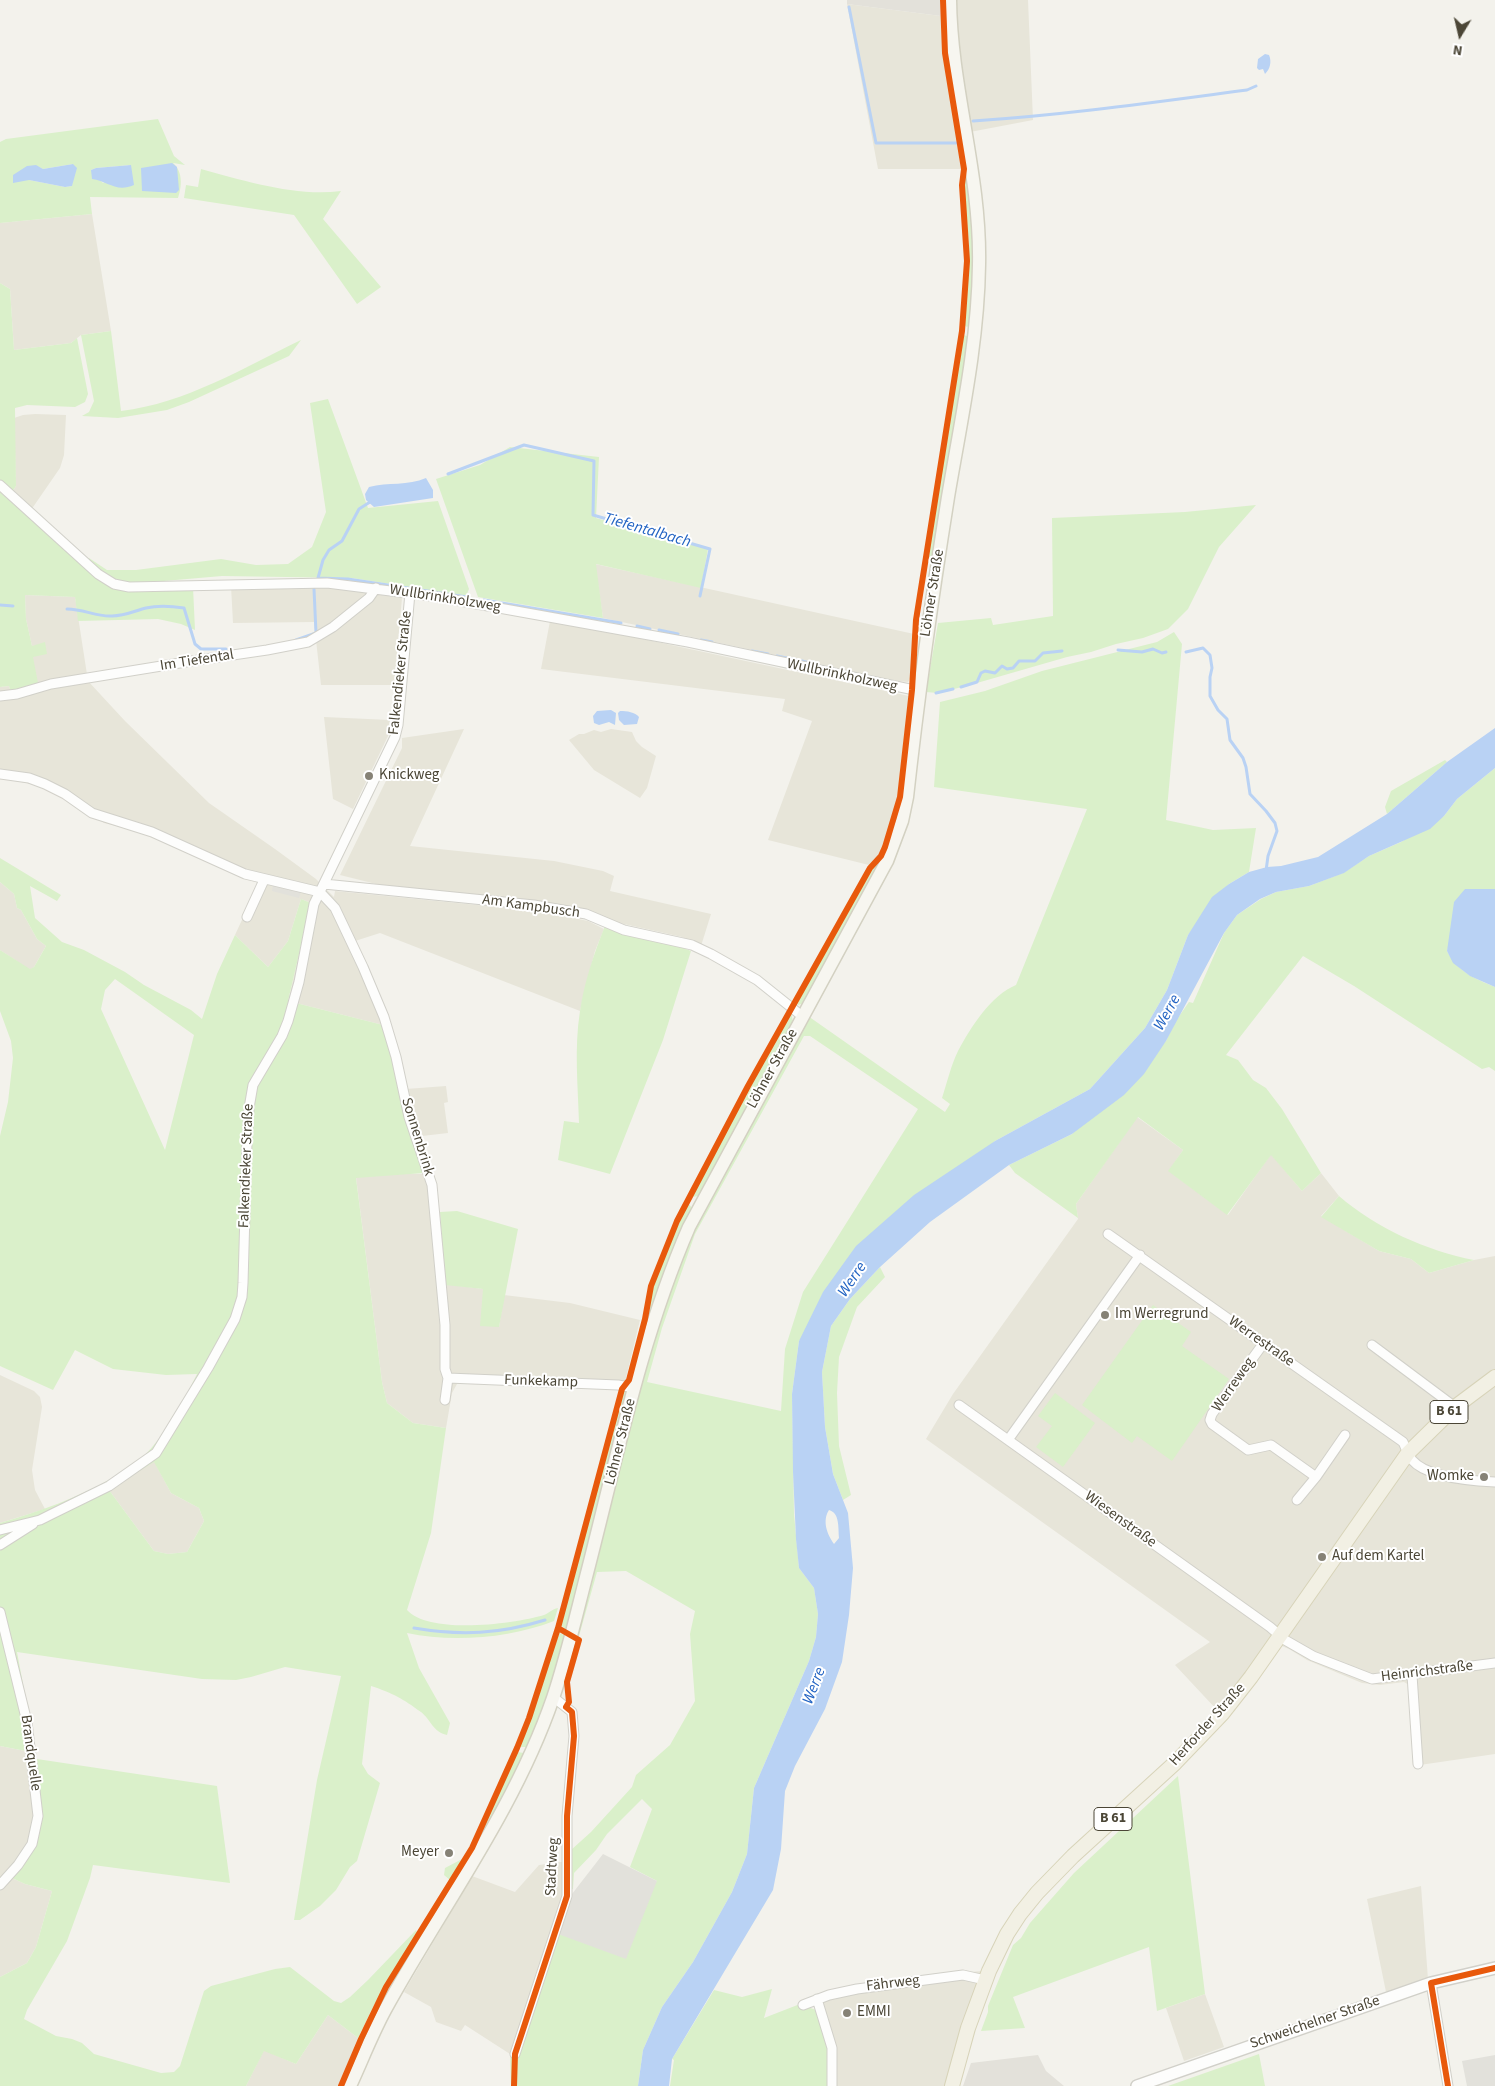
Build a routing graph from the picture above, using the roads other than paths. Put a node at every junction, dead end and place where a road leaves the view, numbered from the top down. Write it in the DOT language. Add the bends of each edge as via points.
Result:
graph roads {
  1 [pos="950,0"];
  2 [pos="0,485"];
  3 [pos="376,588"];
  4 [pos="410,593"];
  5 [pos="919,692"];
  6 [pos="0,696"];
  7 [pos="0,774"];
  8 [pos="264,880"];
  9 [pos="322,888"];
  10 [pos="247,917"];
  11 [pos="802,1016"];
  12 [pos="1108,1234"];
  13 [pos="1140,1255"];
  14 [pos="1263,1344"];
  15 [pos="1372,1345"];
  16 [pos="1495,1377"];
  17 [pos="448,1378"];
  18 [pos="635,1388"];
  19 [pos="445,1400"];
  20 [pos="959,1405"];
  21 [pos="1455,1407"];
  22 [pos="1345,1435"];
  23 [pos="1008,1440"];
  24 [pos="1408,1453"];
  25 [pos="1316,1477"];
  26 [pos="1495,1482"];
  27 [pos="1297,1500"];
  28 [pos="40,1520"];
  29 [pos="0,1530"];
  30 [pos="0,1545"];
  31 [pos="0,1612"];
  32 [pos="1280,1636"];
  33 [pos="1495,1663"];
  34 [pos="1412,1675"];
  35 [pos="553,1697"];
  36 [pos="1418,1764"];
  37 [pos="0,1885"];
  38 [pos="1495,1968"];
  39 [pos="986,1980"];
  40 [pos="1431,1983"];
  41 [pos="817,1999"];
  42 [pos="803,2005"];
  43 [pos="515,2054"];
  44 [pos="350,2086"];
  45 [pos="832,2086"];
  46 [pos="952,2086"];
  47 [pos="1137,2086"];
  48 [pos="1448,2086"];
  1 -- 5 [label="main road, Löhner Straße" via="954,59 976,203 979,275 970,362"];
  2 -- 3 [label="street, Wullbrinkholzweg" via="98,574 114,584 146,587 327,583"];
  3 -- 4 [label="street, Wullbrinkholzweg"];
  3 -- 6 [label="street, Im Tiefental" via="369,598 334,627 308,642 51,684"];
  4 -- 5 [label="street, Wullbrinkholzweg" via="678,640"];
  4 -- 9 [label="street, Falkendieker Straße" via="395,737"];
  5 -- 11 [label="main road, Löhner Straße" via="907,797 898,835"];
  7 -- 8 [label="street" via="45,784 92,813 152,832 229,868"];
  8 -- 9 [label="street"];
  8 -- 10 [label="street"];
  9 -- 11 [label="street, Am Kampbusch" via="534,905 586,914 624,930 692,945 757,980"];
  9 -- 17 [label="street, Sonnenbrink" via="364,967 384,1017 409,1117 432,1185"];
  9 -- 28 [label="street, Falkendieker Straße" via="314,904 288,1021 250,1096 243,1283 235,1319 156,1453 109,1486"];
  11 -- 18 [label="main road, Löhner Straße" via="688,1227 660,1300"];
  12 -- 13 [label="street, Werrestraße"];
  13 -- 14 [label="street, Werrestraße"];
  13 -- 23 [label="street"];
  14 -- 24 [label="street, Werrestraße" via="1403,1442"];
  14 -- 25 [label="street, Werreweg" via="1210,1420 1248,1450 1271,1445"];
  15 -- 21 [label="street"];
  16 -- 21 [label="main road, Herforder Straße / B 61"];
  17 -- 18 [label="street, Funkekamp"];
  17 -- 19 [label="street, Sonnenbrink"];
  18 -- 35 [label="main road, Löhner Straße"];
  20 -- 23 [label="street, Wiesenstraße"];
  21 -- 24 [label="main road, Herforder Straße / B 61"];
  22 -- 25 [label="street"];
  23 -- 32 [label="street, Wiesenstraße"];
  24 -- 26 [label="street" via="1419,1466 1435,1473"];
  24 -- 32 [label="main road, Herforder Straße / B 61"];
  25 -- 27 [label="street"];
  28 -- 29 [label="street, Falkendieker Straße"];
  28 -- 30 [label="street"];
  31 -- 37 [label="street, Brandquelle" via="27,1722 38,1816 32,1844"];
  32 -- 34 [label="street, Heinrichstraße" via="1313,1656 1372,1679"];
  32 -- 39 [label="main road, Herforder Straße / B 61" via="1251,1677 1198,1740 1037,1892 1007,1934"];
  33 -- 34 [label="street, Heinrichstraße"];
  34 -- 36 [label="street"];
  35 -- 43 [label="street, Stadtweg" via="572,1712 574,1736 567,1896"];
  35 -- 44 [label="main road, Löhner Straße" via="506,1806 384,2012"];
  38 -- 40 [label="street, Schweichelner Straße"];
  39 -- 41 [label="street, Fährweg" via="963,1975 857,1989"];
  39 -- 46 [label="main road, Herforder Straße / B 61"];
  40 -- 47 [label="street, Schweichelner Straße"];
  40 -- 48 [label="street"];
  41 -- 42 [label="street, Fährweg"];
  41 -- 45 [label="street" via="832,2048"];
}
